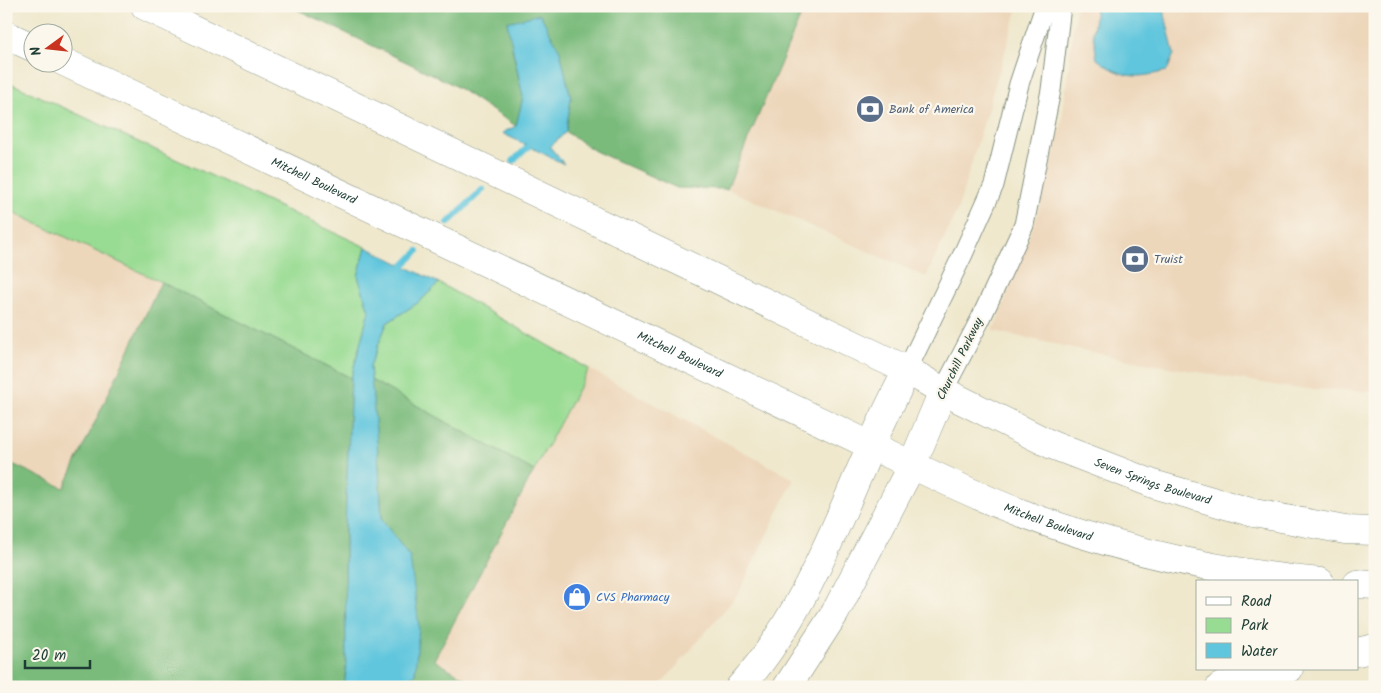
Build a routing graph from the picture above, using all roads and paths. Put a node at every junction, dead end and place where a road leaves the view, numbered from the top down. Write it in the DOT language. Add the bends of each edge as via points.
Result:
graph roads {
  1 [pos="145,6"];
  2 [pos="1045,6"];
  3 [pos="1061,6"];
  4 [pos="6,35"];
  5 [pos="22,42"];
  6 [pos="72,66"];
  7 [pos="907,370"];
  8 [pos="944,391"];
  9 [pos="871,445"];
  10 [pos="912,465"];
  11 [pos="1375,531"];
  12 [pos="1303,580"];
  13 [pos="1358,584"];
  14 [pos="1375,585"];
  15 [pos="1375,648"];
  16 [pos="1358,652"];
  17 [pos="1285,670"];
  18 [pos="740,687"];
  19 [pos="787,687"];
  20 [pos="1220,687"];
  1 -- 7 [label="main road"];
  2 -- 7 [label="street" via="1019,84 994,185"];
  3 -- 8 [label="street, Churchill Parkway" via="1052,90 1024,225"];
  4 -- 5 [label="main road"];
  6 -- 9 [label="main road, Mitchell Boulevard"];
  7 -- 8 [label="main road"];
  7 -- 9 [label="main road"];
  8 -- 10 [label="main road, Churchill Parkway"];
  8 -- 11 [label="main road, Seven Springs Boulevard" via="1052,444 1156,485 1254,513 1345,530"];
  9 -- 10 [label="main road, Mitchell Boulevard"];
  9 -- 18 [label="main road" via="807,588 782,632"];
  10 -- 12 [label="main road, Mitchell Boulevard" via="1012,510 1089,536 1199,564"];
  10 -- 19 [label="main road, Churchill Parkway" via="835,613"];
  13 -- 14 [label="main road"];
  15 -- 16 [label="main road"];
  17 -- 20 [label="main road"];
}
